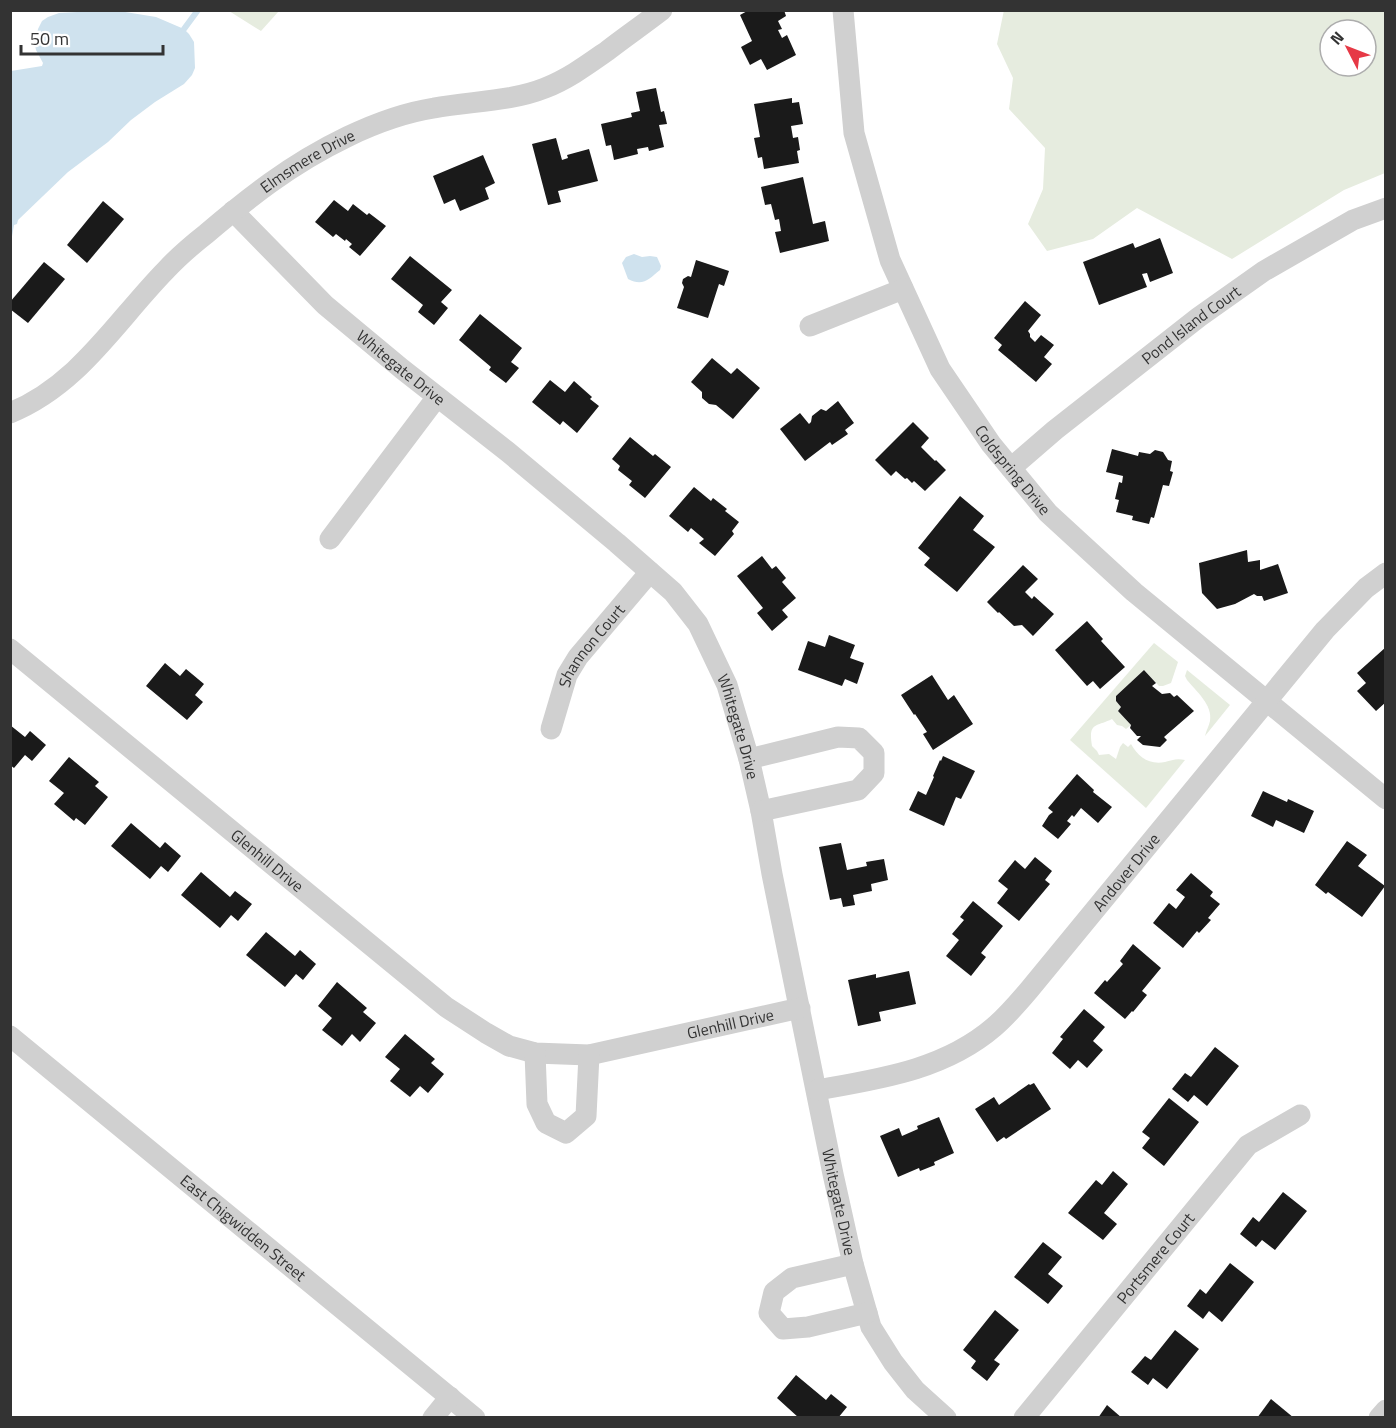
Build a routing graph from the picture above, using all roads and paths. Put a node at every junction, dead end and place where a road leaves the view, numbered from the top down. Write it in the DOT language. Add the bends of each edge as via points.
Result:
graph roads {
  1 [pos="662,10"];
  2 [pos="843,10"];
  3 [pos="1386,208"];
  4 [pos="233,211"];
  5 [pos="903,288"];
  6 [pos="810,326"];
  7 [pos="437,397"];
  8 [pos="10,413"];
  9 [pos="1011,468"];
  10 [pos="330,539"];
  11 [pos="650,572"];
  12 [pos="1386,573"];
  13 [pos="10,649"];
  14 [pos="1266,701"];
  15 [pos="551,729"];
  16 [pos="749,759"];
  17 [pos="1386,799"];
  18 [pos="761,811"];
  19 [pos="800,1008"];
  20 [pos="10,1036"];
  21 [pos="535,1053"];
  22 [pos="589,1055"];
  23 [pos="817,1090"];
  24 [pos="1300,1115"];
  25 [pos="853,1264"];
  26 [pos="867,1312"];
  27 [pos="450,1397"];
  28 [pos="1386,1410"];
  29 [pos="433,1418"];
  30 [pos="475,1418"];
  31 [pos="946,1418"];
  32 [pos="1024,1418"];
  33 [pos="1379,1418"];
  1 -- 4 [label="street, Elmsmere Drive" via="573,75 528,94 432,108 360,131 300,162"];
  2 -- 5 [label="street, Coldspring Drive" via="854,133 890,260"];
  3 -- 9 [label="street, Pond Island Court" via="1353,220 1264,271 1198,317"];
  4 -- 7 [label="street, Whitegate Drive" via="325,305"];
  4 -- 8 [label="street, Elmsmere Drive" via="166,269 73,374 53,390"];
  5 -- 6 [label="street"];
  5 -- 9 [label="street, Coldspring Drive" via="940,369"];
  7 -- 10 [label="street"];
  7 -- 11 [label="street, Whitegate Drive"];
  9 -- 14 [label="street, Coldspring Drive" via="1048,513 1125,585"];
  11 -- 15 [label="street, Shannon Court" via="578,657 567,675"];
  11 -- 16 [label="street, Whitegate Drive" via="673,592 698,624 727,685"];
  12 -- 14 [label="street, Andover Drive" via="1325,630"];
  13 -- 21 [label="street, Glenhill Drive" via="446,1007 508,1046"];
  14 -- 17 [label="street, Coldspring Drive"];
  14 -- 23 [label="street, Andover Drive" via="1029,990 992,1028 937,1062 887,1077"];
  16 -- 18 [label="street, Whitegate Drive"];
  16 -- 18 [label="street" via="838,737 859,738 874,753 874,773 858,790"];
  18 -- 19 [label="street, Whitegate Drive"];
  19 -- 22 [label="street, Glenhill Drive"];
  19 -- 23 [label="street, Whitegate Drive"];
  20 -- 27 [label="street, East Chigwidden Street"];
  21 -- 22 [label="street, Glenhill Drive"];
  21 -- 22 [label="street" via="537,1104 546,1123 566,1133 586,1116"];
  23 -- 25 [label="street, Whitegate Drive"];
  24 -- 32 [label="street, Portsmere Court" via="1248,1145"];
  25 -- 26 [label="street, Whitegate Drive"];
  25 -- 26 [label="street" via="792,1278 774,1292 769,1313 783,1329"];
  26 -- 31 [label="street, Whitegate Drive" via="871,1327 892,1362"];
  27 -- 29 [label="street"];
  27 -- 30 [label="street, East Chigwidden Street"];
  28 -- 33 [label="street"];
}
